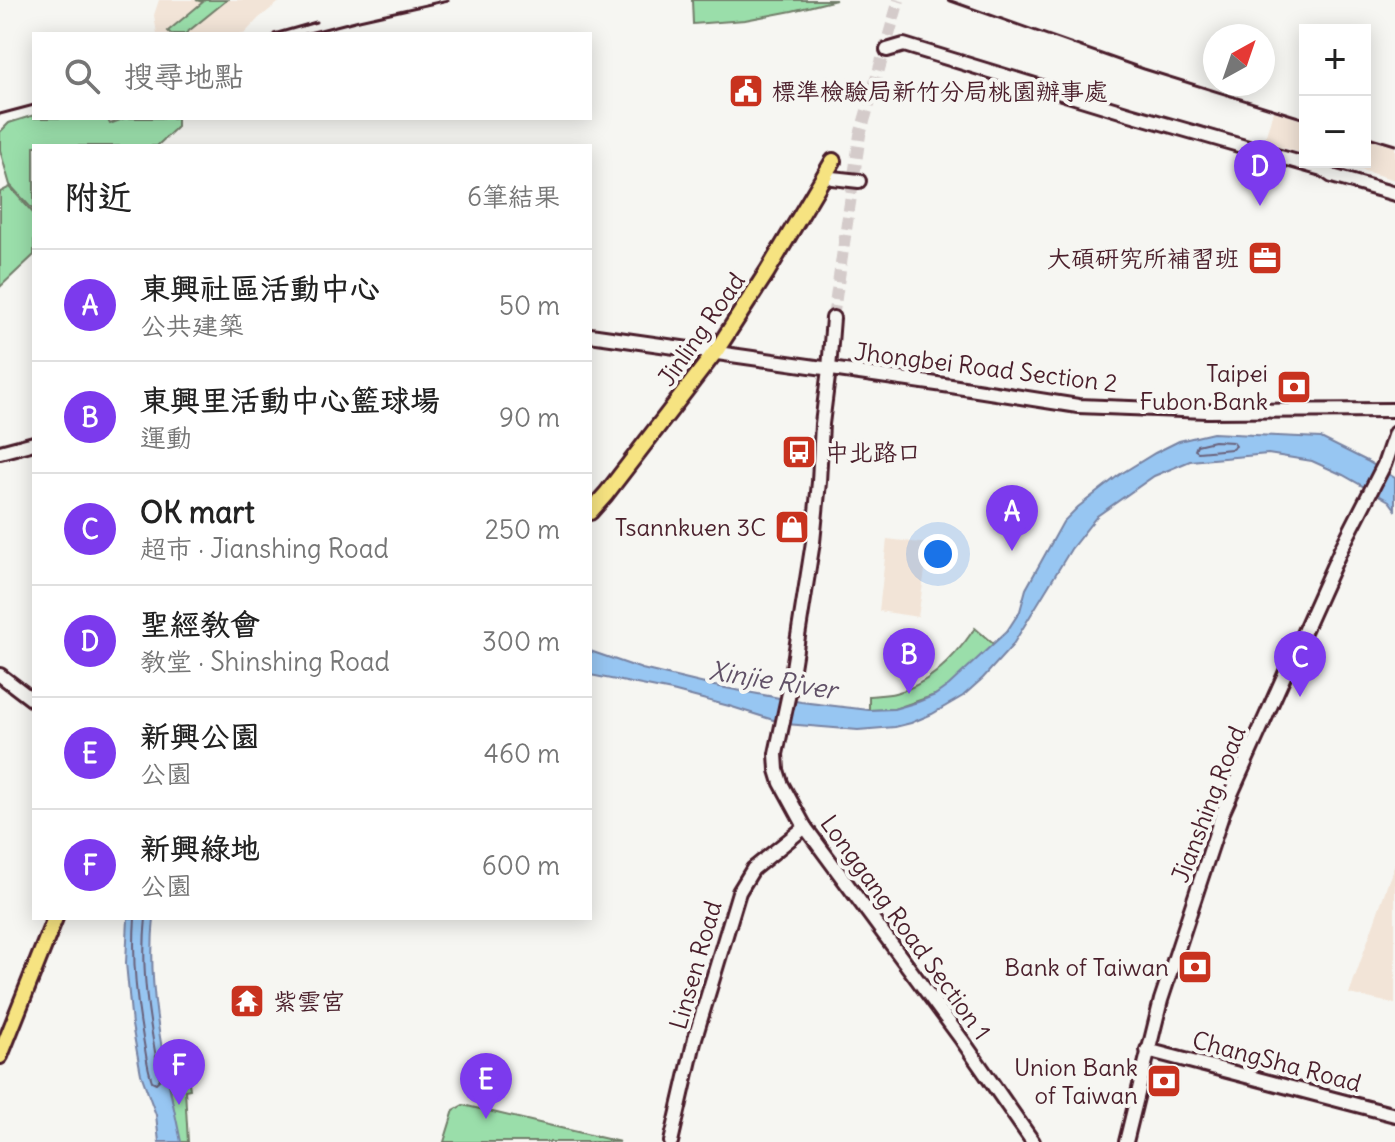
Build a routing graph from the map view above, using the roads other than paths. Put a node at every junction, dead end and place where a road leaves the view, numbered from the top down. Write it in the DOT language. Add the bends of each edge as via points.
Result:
graph roads {
  1 [pos="887,50"];
  2 [pos="833,161"];
  3 [pos="1327,172"];
  4 [pos="832,178"];
  5 [pos="859,181"];
  6 [pos="1395,186"];
  7 [pos="1395,194"];
  8 [pos="833,318"];
  9 [pos="592,335"];
  10 [pos="716,351"];
  11 [pos="829,369"];
  12 [pos="1395,410"];
  13 [pos="1395,433"];
  14 [pos="32,444"];
  15 [pos="0,452"];
  16 [pos="592,510"];
  17 [pos="0,675"];
  18 [pos="32,699"];
  19 [pos="805,827"];
  20 [pos="54,920"];
  21 [pos="1147,1050"];
  22 [pos="0,1056"];
  23 [pos="1395,1115"];
  24 [pos="671,1142"];
  25 [pos="1033,1142"];
  26 [pos="1126,1142"];
  1 -- 3 [label="street" via="904,45"];
  2 -- 10 [label="main road, Jinling Road"];
  3 -- 6 [label="street" via="1334,168"];
  3 -- 7 [label="street"];
  4 -- 5 [label="street"];
  8 -- 11 [label="street"];
  9 -- 10 [label="street, Jhongbei Road Section 2"];
  10 -- 11 [label="street, Jhongbei Road Section 2"];
  10 -- 16 [label="main road, Jinling Road"];
  11 -- 12 [label="street, Jhongbei Road Section 2" via="1078,406"];
  11 -- 19 [label="street, Longgang Road Section 1" via="813,542 776,754 781,783"];
  13 -- 21 [label="street, Jianshing Road" via="1223,812"];
  14 -- 15 [label="street"];
  17 -- 18 [label="street"];
  19 -- 24 [label="street, Linsen Road" via="753,869 739,892 695,1038"];
  19 -- 25 [label="street, Longgang Road Section 1"];
  20 -- 22 [label="main road"];
  21 -- 23 [label="street, ChangSha Road"];
  21 -- 26 [label="street, Jianshing Road"];
}
